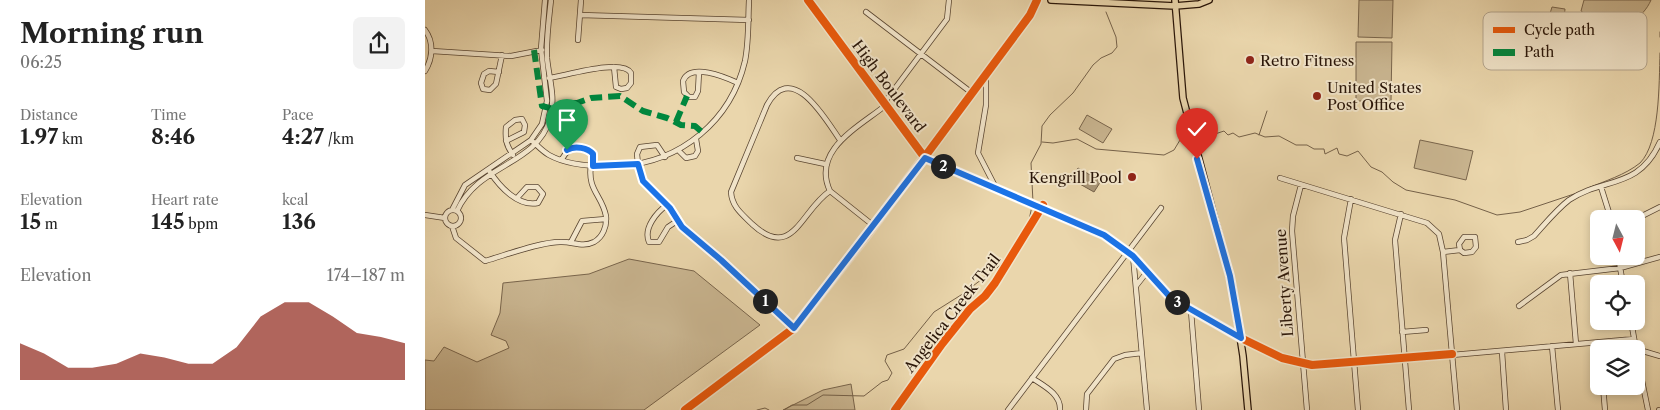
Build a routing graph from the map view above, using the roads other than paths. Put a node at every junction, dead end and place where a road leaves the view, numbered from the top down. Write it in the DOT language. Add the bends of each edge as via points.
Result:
graph roads {
  1 [pos="545,0"];
  2 [pos="551,0"];
  3 [pos="581,0"];
  4 [pos="749,0"];
  5 [pos="809,0"];
  6 [pos="949,0"];
  7 [pos="1037,0"];
  8 [pos="1051,0"];
  9 [pos="1209,0"];
  10 [pos="1175,3"];
  11 [pos="866,12"];
  12 [pos="580,15"];
  13 [pos="749,20"];
  14 [pos="425,30"];
  15 [pos="578,40"];
  16 [pos="431,50"];
  17 [pos="541,50"];
  18 [pos="547,50"];
  19 [pos="920,54"];
  20 [pos="502,55"];
  21 [pos="614,67"];
  22 [pos="425,71"];
  23 [pos="499,72"];
  24 [pos="699,72"];
  25 [pos="986,74"];
  26 [pos="544,78"];
  27 [pos="551,78"];
  28 [pos="737,83"];
  29 [pos="972,94"];
  30 [pos="885,104"];
  31 [pos="696,139"];
  32 [pos="531,140"];
  33 [pos="840,140"];
  34 [pos="506,141"];
  35 [pos="1660,142"];
  36 [pos="536,144"];
  37 [pos="678,150"];
  38 [pos="512,154"];
  39 [pos="1658,154"];
  40 [pos="665,157"];
  41 [pos="797,158"];
  42 [pos="925,158"];
  43 [pos="516,159"];
  44 [pos="562,159"];
  45 [pos="638,164"];
  46 [pos="825,164"];
  47 [pos="592,165"];
  48 [pos="487,169"];
  49 [pos="986,170"];
  50 [pos="491,174"];
  51 [pos="1280,178"];
  52 [pos="977,181"];
  53 [pos="1301,185"];
  54 [pos="1601,187"];
  55 [pos="997,190"];
  56 [pos="830,191"];
  57 [pos="517,198"];
  58 [pos="1351,199"];
  59 [pos="667,204"];
  60 [pos="1660,207"];
  61 [pos="1161,208"];
  62 [pos="451,210"];
  63 [pos="1608,210"];
  64 [pos="457,211"];
  65 [pos="1401,214"];
  66 [pos="1645,214"];
  67 [pos="425,215"];
  68 [pos="445,218"];
  69 [pos="606,219"];
  70 [pos="677,221"];
  71 [pos="452,226"];
  72 [pos="874,226"];
  73 [pos="571,242"];
  74 [pos="1518,242"];
  75 [pos="1460,250"];
  76 [pos="1127,252"];
  77 [pos="1443,252"];
  78 [pos="1133,256"];
  79 [pos="1659,257"];
  80 [pos="1660,264"];
  81 [pos="1620,265"];
  82 [pos="1620,268"];
  83 [pos="1147,272"];
  84 [pos="1570,273"];
  85 [pos="1621,275"];
  86 [pos="1136,287"];
  87 [pos="1519,306"];
  88 [pos="1191,311"];
  89 [pos="794,328"];
  90 [pos="1426,330"];
  91 [pos="1632,330"];
  92 [pos="1402,332"];
  93 [pos="1241,338"];
  94 [pos="1634,339"];
  95 [pos="1622,340"];
  96 [pos="1590,343"];
  97 [pos="1576,344"];
  98 [pos="1552,346"];
  99 [pos="1502,352"];
  100 [pos="1645,352"];
  101 [pos="1142,353"];
  102 [pos="1452,354"];
  103 [pos="1660,356"];
  104 [pos="1404,358"];
  105 [pos="1354,362"];
  106 [pos="1303,363"];
  107 [pos="1032,378"];
  108 [pos="1604,395"];
  109 [pos="1645,395"];
  110 [pos="685,410"];
  111 [pos="1008,410"];
  112 [pos="1059,410"];
  113 [pos="1086,410"];
  114 [pos="1147,410"];
  115 [pos="1199,410"];
  116 [pos="1248,410"];
  117 [pos="1307,410"];
  118 [pos="1358,410"];
  119 [pos="1409,410"];
  120 [pos="1457,410"];
  121 [pos="1506,410"];
  122 [pos="1557,410"];
  123 [pos="1605,410"];
  124 [pos="1648,410"];
  1 -- 17 [label="street"];
  2 -- 18 [label="street"];
  3 -- 12 [label="street"];
  4 -- 13 [label="street"];
  5 -- 30 [label="street, High Boulevard"];
  6 -- 19 [label="street" via="947,19"];
  7 -- 25 [label="street" via="1030,15"];
  8 -- 10 [label="main road"];
  9 -- 10 [label="main road" via="1199,4"];
  10 -- 93 [label="main road" via="1183,98 1230,276"];
  11 -- 19 [label="street"];
  12 -- 13 [label="street"];
  12 -- 15 [label="street"];
  13 -- 28 [label="street" via="746,52"];
  14 -- 16 [label="street" via="431,38"];
  16 -- 20 [label="street"];
  16 -- 22 [label="street"];
  17 -- 18 [label="street"];
  17 -- 20 [label="street"];
  17 -- 26 [label="street"];
  18 -- 27 [label="street"];
  19 -- 29 [label="street"];
  19 -- 30 [label="street"];
  20 -- 23 [label="street"];
  21 -- 21 [label="street" via="616,87 621,90 627,88 631,84 629,70"];
  21 -- 27 [label="street" via="593,68"];
  23 -- 23 [label="street" via="493,88 483,89 484,74"];
  24 -- 24 [label="street" via="699,91 695,97 689,97 684,92 684,77 691,72"];
  24 -- 28 [label="street" via="719,75"];
  25 -- 29 [label="street"];
  25 -- 49 [label="street" via="986,105 978,149"];
  26 -- 27 [label="street"];
  26 -- 32 [label="street" via="546,110"];
  27 -- 36 [label="street" via="552,111"];
  28 -- 31 [label="street" via="721,112"];
  29 -- 42 [label="street"];
  30 -- 33 [label="street"];
  30 -- 42 [label="street, High Boulevard"];
  31 -- 37 [label="street"];
  31 -- 37 [label="street" via="698,150 695,156 686,158"];
  32 -- 36 [label="street"];
  32 -- 38 [label="street"];
  33 -- 46 [label="street"];
  33 -- 56 [label="street" via="806,94 794,89 780,91 770,98 731,192 739,211 764,234 776,238 788,236 795,230"];
  34 -- 34 [label="street" via="525,132 523,121 517,119 507,126"];
  34 -- 38 [label="street"];
  35 -- 39 [label="street"];
  36 -- 43 [label="street"];
  36 -- 44 [label="street" via="549,155"];
  37 -- 40 [label="street"];
  38 -- 43 [label="street"];
  38 -- 48 [label="street"];
  39 -- 54 [label="street" via="1635,173"];
  40 -- 45 [label="street"];
  40 -- 45 [label="street" via="657,145 646,145 637,151"];
  41 -- 46 [label="street"];
  42 -- 52 [label="street, High Boulevard"];
  42 -- 72 [label="street"];
  43 -- 50 [label="street"];
  44 -- 47 [label="street"];
  44 -- 47 [label="street" via="570,148 582,148 593,153"];
  45 -- 47 [label="street"];
  45 -- 59 [label="street" via="643,181"];
  46 -- 56 [label="street"];
  47 -- 69 [label="street" via="591,187"];
  48 -- 50 [label="street"];
  48 -- 62 [label="street" via="465,185"];
  49 -- 52 [label="street" via="984,177"];
  49 -- 55 [label="street"];
  50 -- 57 [label="street"];
  50 -- 64 [label="street" via="469,190"];
  51 -- 53 [label="street"];
  52 -- 55 [label="street, High Boulevard"];
  53 -- 58 [label="street"];
  53 -- 106 [label="street, Liberty Avenue" via="1292,231"];
  54 -- 63 [label="street"];
  54 -- 74 [label="street" via="1569,200 1534,236"];
  55 -- 76 [label="street, High Boulevard" via="1095,230"];
  56 -- 72 [label="street"];
  57 -- 57 [label="street" via="527,188 537,187 543,194 536,203"];
  58 -- 65 [label="street"];
  58 -- 105 [label="street" via="1344,238"];
  59 -- 70 [label="street"];
  59 -- 70 [label="street" via="654,217 647,234 649,242 659,242 668,226"];
  60 -- 66 [label="street"];
  61 -- 76 [label="street"];
  62 -- 64 [label="street"];
  62 -- 68 [label="street"];
  64 -- 71 [label="street" via="461,220 457,226"];
  65 -- 77 [label="street" via="1432,226 1441,237"];
  65 -- 92 [label="street" via="1395,240"];
  67 -- 68 [label="street"];
  68 -- 71 [label="street"];
  69 -- 73 [label="street" via="582,221"];
  69 -- 73 [label="street" via="604,230 595,241 581,245"];
  70 -- 89 [label="street"];
  71 -- 73 [label="street" via="457,238 485,261 556,242"];
  72 -- 89 [label="street"];
  75 -- 75 [label="street" via="1472,252 1476,247 1475,238 1465,237 1459,244"];
  75 -- 77 [label="street"];
  76 -- 78 [label="street, High Boulevard"];
  76 -- 107 [label="street"];
  77 -- 102 [label="street"];
  78 -- 83 [label="street, High Boulevard"];
  78 -- 86 [label="street"];
  79 -- 80 [label="street"];
  79 -- 82 [label="street"];
  81 -- 82 [label="street"];
  82 -- 84 [label="street"];
  82 -- 85 [label="street"];
  83 -- 86 [label="street"];
  83 -- 88 [label="street, High Boulevard" via="1171,298"];
  84 -- 87 [label="street" via="1552,280"];
  84 -- 97 [label="street"];
  86 -- 101 [label="street"];
  88 -- 93 [label="street, High Boulevard"];
  88 -- 115 [label="street"];
  89 -- 110 [label="street"];
  90 -- 92 [label="street"];
  91 -- 94 [label="street"];
  92 -- 104 [label="street"];
  93 -- 106 [label="street, High Boulevard" via="1282,358"];
  93 -- 116 [label="main road"];
  94 -- 95 [label="street"];
  96 -- 97 [label="street"];
  97 -- 98 [label="street"];
  98 -- 99 [label="street"];
  98 -- 122 [label="street"];
  99 -- 102 [label="street"];
  99 -- 121 [label="street"];
  100 -- 103 [label="street"];
  101 -- 113 [label="street" via="1114,359 1087,394"];
  101 -- 114 [label="street"];
  102 -- 104 [label="street"];
  102 -- 120 [label="street"];
  104 -- 105 [label="street, High Boulevard"];
  104 -- 119 [label="street"];
  105 -- 106 [label="street, High Boulevard"];
  105 -- 118 [label="street"];
  106 -- 117 [label="street, Liberty Avenue"];
  107 -- 111 [label="street"];
  107 -- 112 [label="street" via="1059,400"];
  108 -- 123 [label="street"];
  109 -- 124 [label="street"];
}
